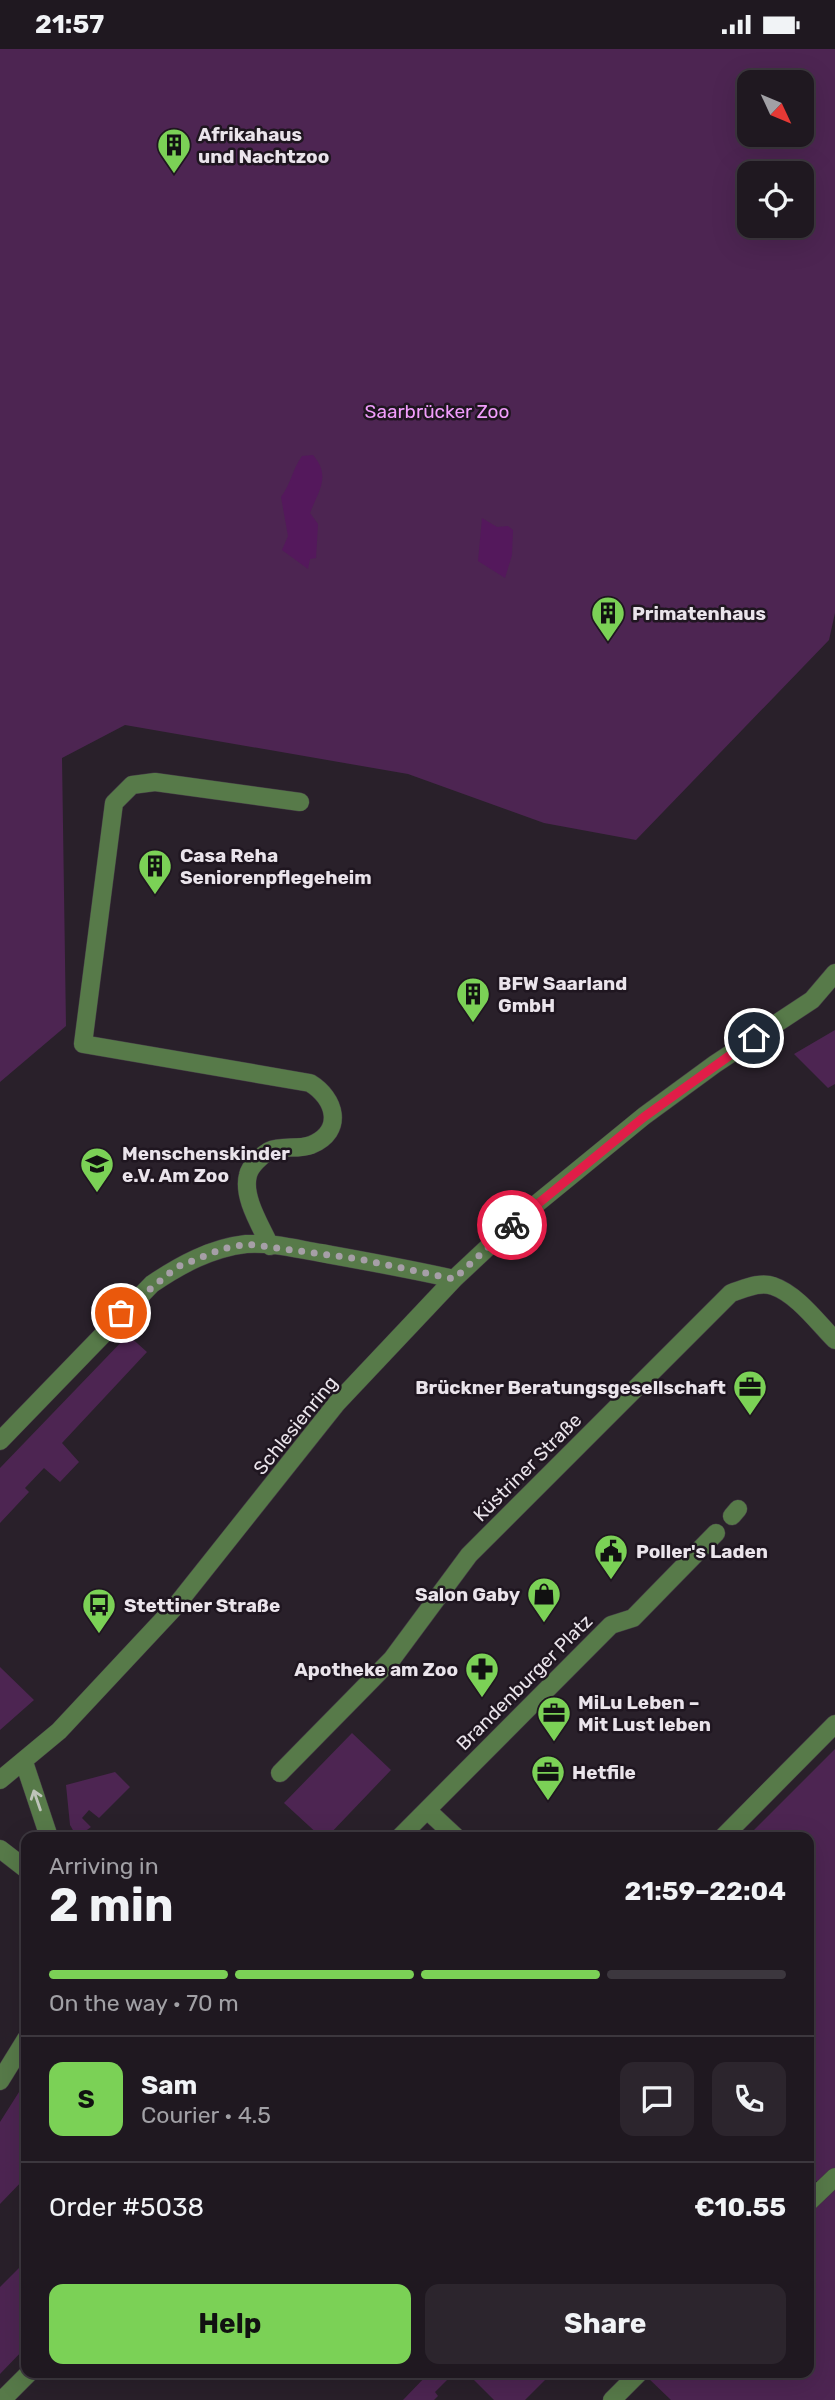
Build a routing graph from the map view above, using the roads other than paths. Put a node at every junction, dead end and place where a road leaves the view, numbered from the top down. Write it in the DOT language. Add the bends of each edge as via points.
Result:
graph roads {
  1 [pos="300,802"];
  2 [pos="835,973"];
  3 [pos="835,991"];
  4 [pos="812,1000"];
  5 [pos="270,1246"];
  6 [pos="454,1279"];
  7 [pos="835,1340"];
  8 [pos="0,1441"];
  9 [pos="716,1533"];
  10 [pos="835,1724"];
  11 [pos="24,1762"];
  12 [pos="280,1773"];
  13 [pos="0,1780"];
  14 [pos="427,1810"];
  15 [pos="46,1832"];
  16 [pos="405,1832"];
  17 [pos="451,1832"];
  18 [pos="728,1832"];
  19 [pos="0,1849"];
  20 [pos="21,1865"];
  21 [pos="21,2047"];
  22 [pos="0,2081"];
  23 [pos="835,2177"];
  24 [pos="814,2197"];
  25 [pos="24,2378"];
  26 [pos="634,2378"];
  27 [pos="2,2400"];
  28 [pos="612,2400"];
  1 -- 5 [label="street" via="155,782 132,785 114,803 83,1044 310,1083 323,1091 332,1105 333,1118 322,1138 310,1145 270,1151 248,1174 248,1193"];
  2 -- 4 [label="street"];
  3 -- 4 [label="street"];
  4 -- 6 [label="street, Schlesienring" via="644,1117 518,1219"];
  5 -- 6 [label="street"];
  5 -- 8 [label="street" via="222,1249 160,1278"];
  6 -- 11 [label="street, Schlesienring" via="337,1403 174,1608 79,1711"];
  7 -- 12 [label="street, Küstriner Straße" via="790,1296 773,1286 731,1293 469,1555 392,1659"];
  9 -- 14 [label="street, Brandenburger Platz" via="633,1618 611,1625"];
  10 -- 18 [label="street"];
  11 -- 13 [label="street, Schlesienring"];
  15 -- 11 [label="street, one-way"];
  14 -- 16 [label="street, Brandenburger Platz"];
  14 -- 17 [label="street"];
  19 -- 20 [label="street"];
  21 -- 22 [label="street"];
  23 -- 24 [label="street"];
  25 -- 27 [label="street"];
  26 -- 28 [label="street"];
}
